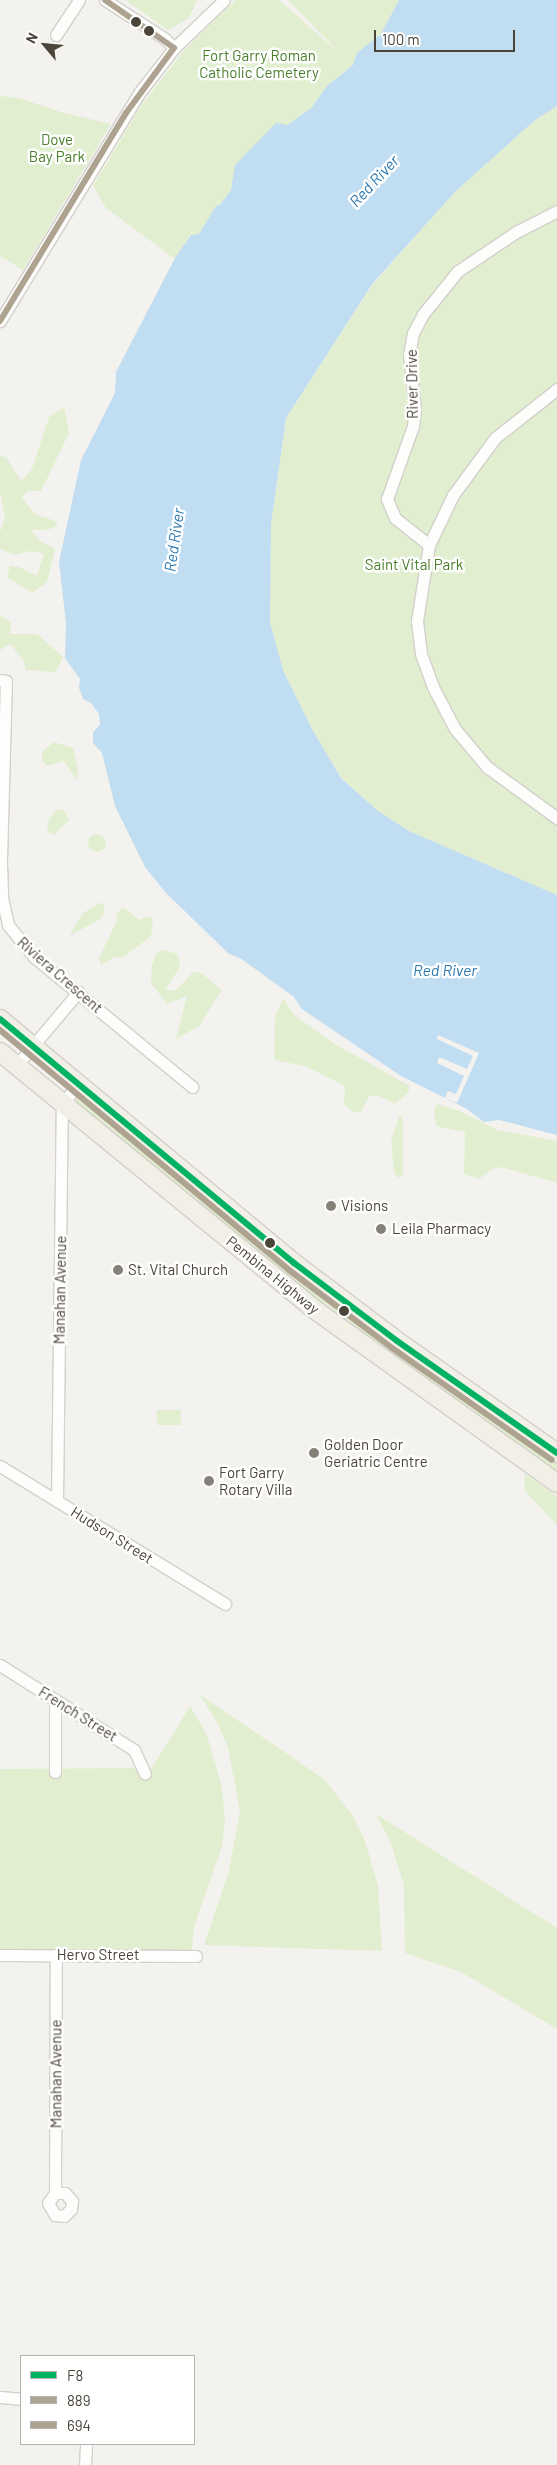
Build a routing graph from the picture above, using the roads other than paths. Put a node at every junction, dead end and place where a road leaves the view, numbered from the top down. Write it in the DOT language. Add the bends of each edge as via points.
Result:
graph roads {
  1 [pos="79,0"];
  2 [pos="105,0"];
  3 [pos="224,0"];
  4 [pos="56,35"];
  5 [pos="174,48"];
  6 [pos="557,211"];
  7 [pos="0,321"];
  8 [pos="557,389"];
  9 [pos="428,545"];
  10 [pos="0,680"];
  11 [pos="557,818"];
  12 [pos="78,992"];
  13 [pos="0,1019"];
  14 [pos="33,1046"];
  15 [pos="0,1052"];
  16 [pos="16,1066"];
  17 [pos="78,1084"];
  18 [pos="192,1087"];
  19 [pos="62,1104"];
  20 [pos="188,1176"];
  21 [pos="173,1194"];
  22 [pos="557,1453"];
  23 [pos="0,1466"];
  24 [pos="557,1483"];
  25 [pos="57,1501"];
  26 [pos="225,1604"];
  27 [pos="0,1665"];
  28 [pos="56,1700"];
  29 [pos="56,1772"];
  30 [pos="146,1774"];
  31 [pos="0,1955"];
  32 [pos="56,1955"];
  33 [pos="196,1956"];
  34 [pos="55,2193"];
  35 [pos="0,2397"];
  36 [pos="20,2399"];
  37 [pos="86,2445"];
  38 [pos="85,2465"];
  1 -- 4 [label="street"];
  2 -- 5 [label="street"];
  3 -- 5 [label="street"];
  5 -- 7 [label="street" via="126,113"];
  6 -- 9 [label="street, River Drive" via="516,232 458,271 423,314 413,333 409,354 413,426 387,499 395,518"];
  8 -- 9 [label="street" via="513,422 480,456 439,519"];
  9 -- 11 [label="street" via="417,621 421,654 433,687 455,728 487,767"];
  10 -- 12 [label="street, Riviera Crescent" via="6,680 1,863 4,913 23,946"];
  12 -- 14 [label="street"];
  12 -- 18 [label="street, Riviera Crescent"];
  13 -- 14 [label="main road, Pembina Highway"];
  14 -- 16 [label="street"];
  14 -- 17 [label="main road, Pembina Highway"];
  15 -- 16 [label="main road, Pembina Highway"];
  16 -- 19 [label="main road, Pembina Highway"];
  17 -- 19 [label="street"];
  17 -- 20 [label="main road, Pembina Highway"];
  19 -- 21 [label="main road, Pembina Highway"];
  19 -- 25 [label="street, Manahan Avenue"];
  20 -- 21 [label="main road"];
  20 -- 22 [label="main road, Pembina Highway" via="335,1296"];
  21 -- 24 [label="main road, Pembina Highway" via="361,1344"];
  23 -- 25 [label="street, Hudson Street"];
  25 -- 26 [label="street, Hudson Street"];
  27 -- 28 [label="street, French Street"];
  28 -- 29 [label="street"];
  28 -- 30 [label="street, French Street" via="134,1750"];
  31 -- 32 [label="street, Hervo Street"];
  32 -- 33 [label="street, Hervo Street"];
  32 -- 34 [label="street, Manahan Avenue"];
  35 -- 36 [label="street"];
  37 -- 38 [label="street"];
}
